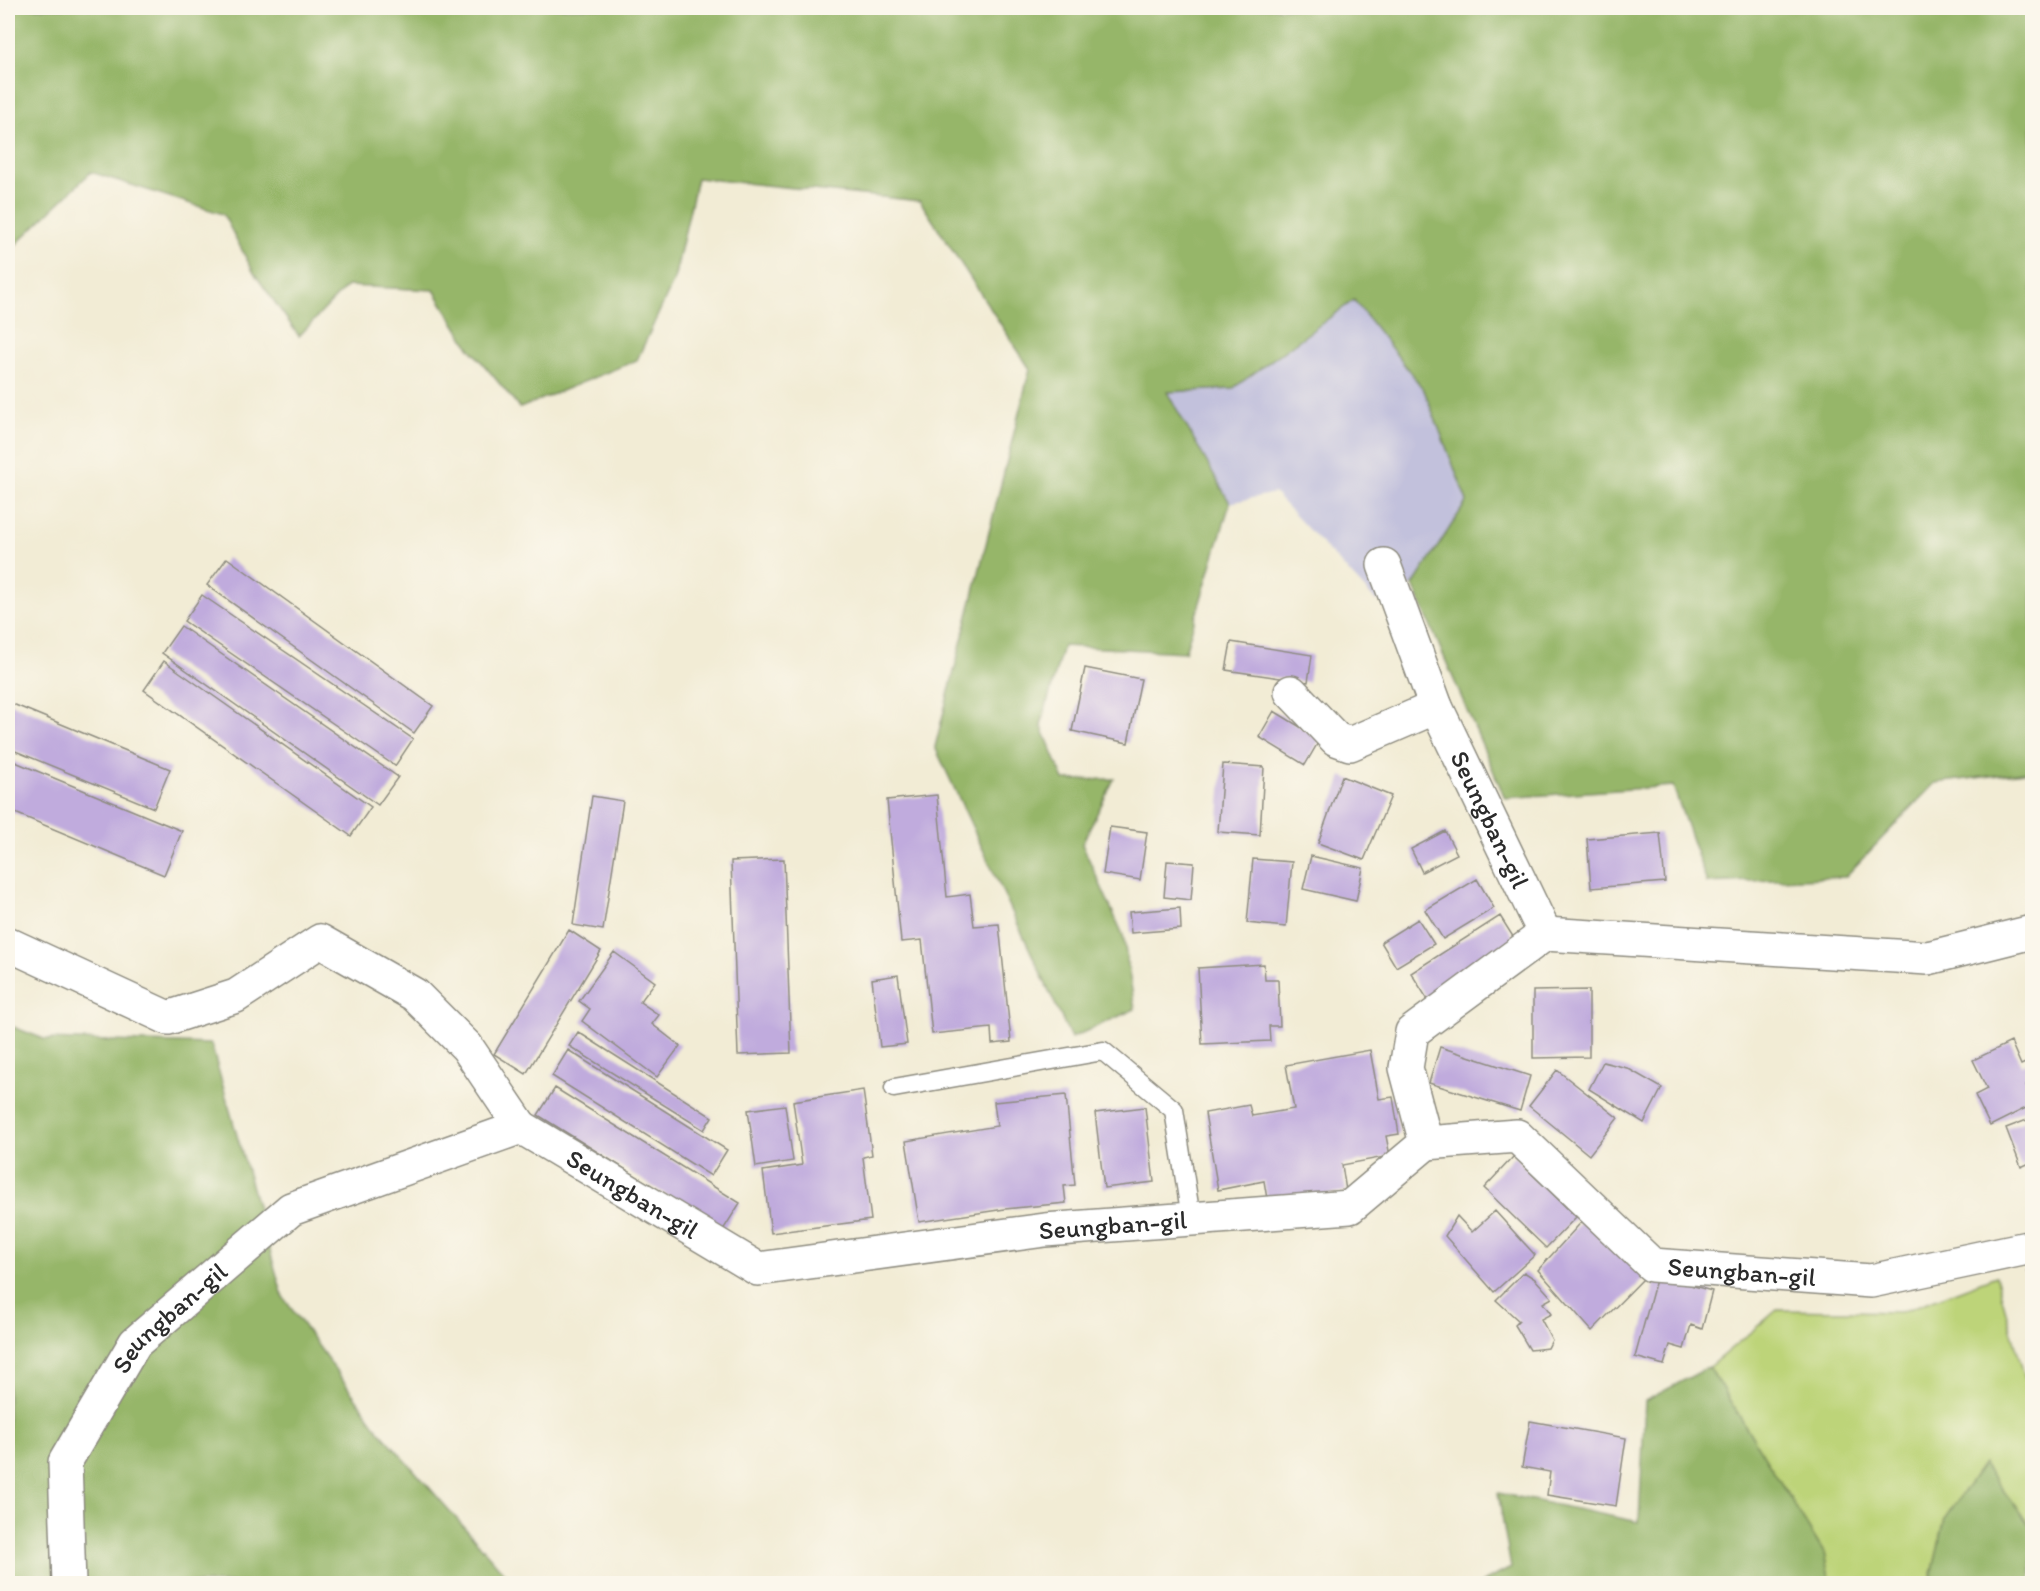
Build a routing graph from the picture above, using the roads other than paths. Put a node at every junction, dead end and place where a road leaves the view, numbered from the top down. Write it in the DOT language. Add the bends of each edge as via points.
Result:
graph roads {
  1 [pos="1384,566"];
  2 [pos="1291,692"];
  3 [pos="1436,707"];
  4 [pos="2032,932"];
  5 [pos="1545,934"];
  6 [pos="8,944"];
  7 [pos="894,1088"];
  8 [pos="521,1127"];
  9 [pos="1426,1143"];
  10 [pos="1191,1218"];
  11 [pos="2032,1247"];
  12 [pos="69,1584"];
  1 -- 3 [label="street, Seungban-gil"];
  2 -- 3 [label="street" via="1336,739 1350,744"];
  3 -- 5 [label="street, Seungban-gil"];
  4 -- 5 [label="street" via="1928,958"];
  5 -- 9 [label="street" via="1412,1032 1406,1068"];
  6 -- 8 [label="street" via="168,1018 236,996 320,941 415,995 467,1047"];
  7 -- 10 [label="lane" via="1103,1051 1174,1110"];
  8 -- 10 [label="street, Seungban-gil" via="758,1269 1045,1230"];
  8 -- 12 [label="street, Seungban-gil" via="291,1209 135,1343 65,1462"];
  9 -- 10 [label="street, Seungban-gil" via="1350,1207"];
  9 -- 11 [label="street, Seungban-gil" via="1517,1136 1652,1265 1871,1281"];
}
